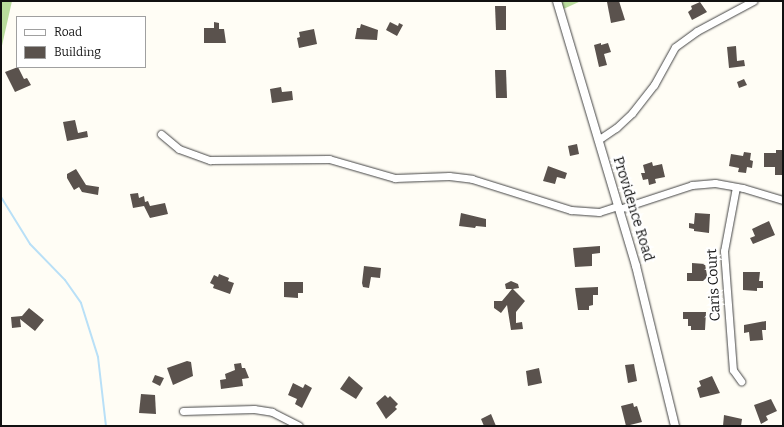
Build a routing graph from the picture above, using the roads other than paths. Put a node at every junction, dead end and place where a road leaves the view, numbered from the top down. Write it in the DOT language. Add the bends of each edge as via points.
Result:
graph roads {
  1 [pos="557,1"];
  2 [pos="753,1"];
  3 [pos="161,134"];
  4 [pos="598,140"];
  5 [pos="736,187"];
  6 [pos="783,200"];
  7 [pos="619,207"];
  8 [pos="741,381"];
  9 [pos="183,411"];
  10 [pos="299,426"];
  11 [pos="675,426"];
  1 -- 4 [label="street, Providence Road"];
  2 -- 4 [label="street" via="697,31 675,47 654,85 632,113"];
  3 -- 7 [label="street" via="179,149 210,160 329,159 395,178 449,176 472,179 571,210 599,212"];
  4 -- 7 [label="street, Providence Road"];
  5 -- 6 [label="street"];
  5 -- 7 [label="street" via="715,183 692,185"];
  5 -- 8 [label="street, Caris Court" via="724,251 733,370"];
  7 -- 11 [label="street, Providence Road" via="647,307"];
  9 -- 10 [label="street" via="254,409 272,412"];
}
